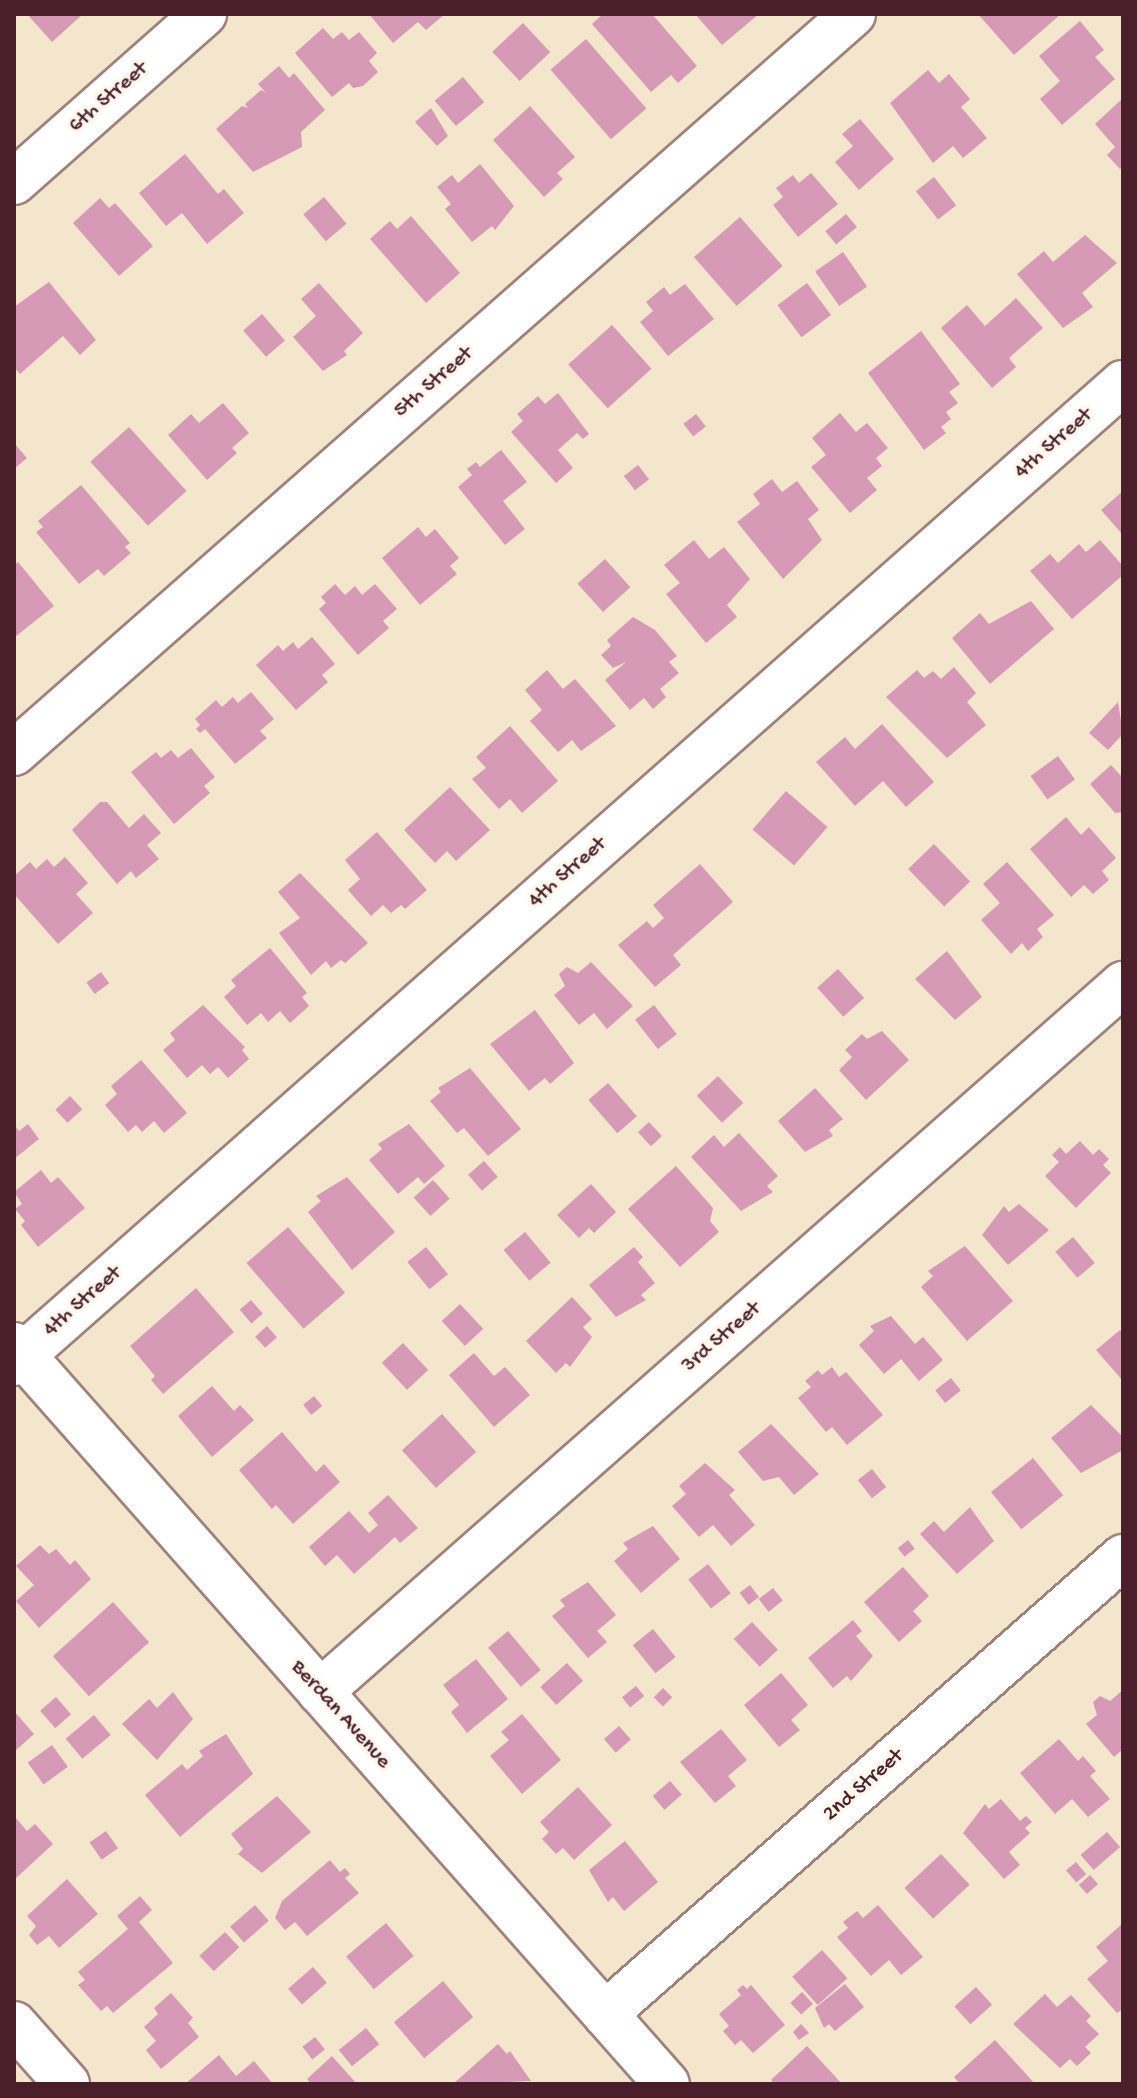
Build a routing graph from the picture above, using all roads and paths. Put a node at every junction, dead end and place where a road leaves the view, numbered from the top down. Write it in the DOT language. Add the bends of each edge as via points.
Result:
graph roads {
  1 [pos="204,14"];
  2 [pos="853,14"];
  3 [pos="14,182"];
  4 [pos="1123,383"];
  5 [pos="14,753"];
  6 [pos="1123,984"];
  7 [pos="17,1354"];
  8 [pos="1123,1557"];
  9 [pos="320,1692"];
  10 [pos="605,2014"];
  11 [pos="14,2024"];
  12 [pos="67,2084"];
  13 [pos="667,2084"];
  1 -- 3 [label="street, 6th Street"];
  2 -- 5 [label="street, 5th Street"];
  4 -- 7 [label="street, 4th Street"];
  6 -- 9 [label="street, 3rd Street"];
  7 -- 9 [label="street, Berdan Avenue"];
  8 -- 10 [label="street, 2nd Street"];
  9 -- 10 [label="street, Berdan Avenue"];
  10 -- 13 [label="street, Berdan Avenue"];
  11 -- 12 [label="street"];
}
